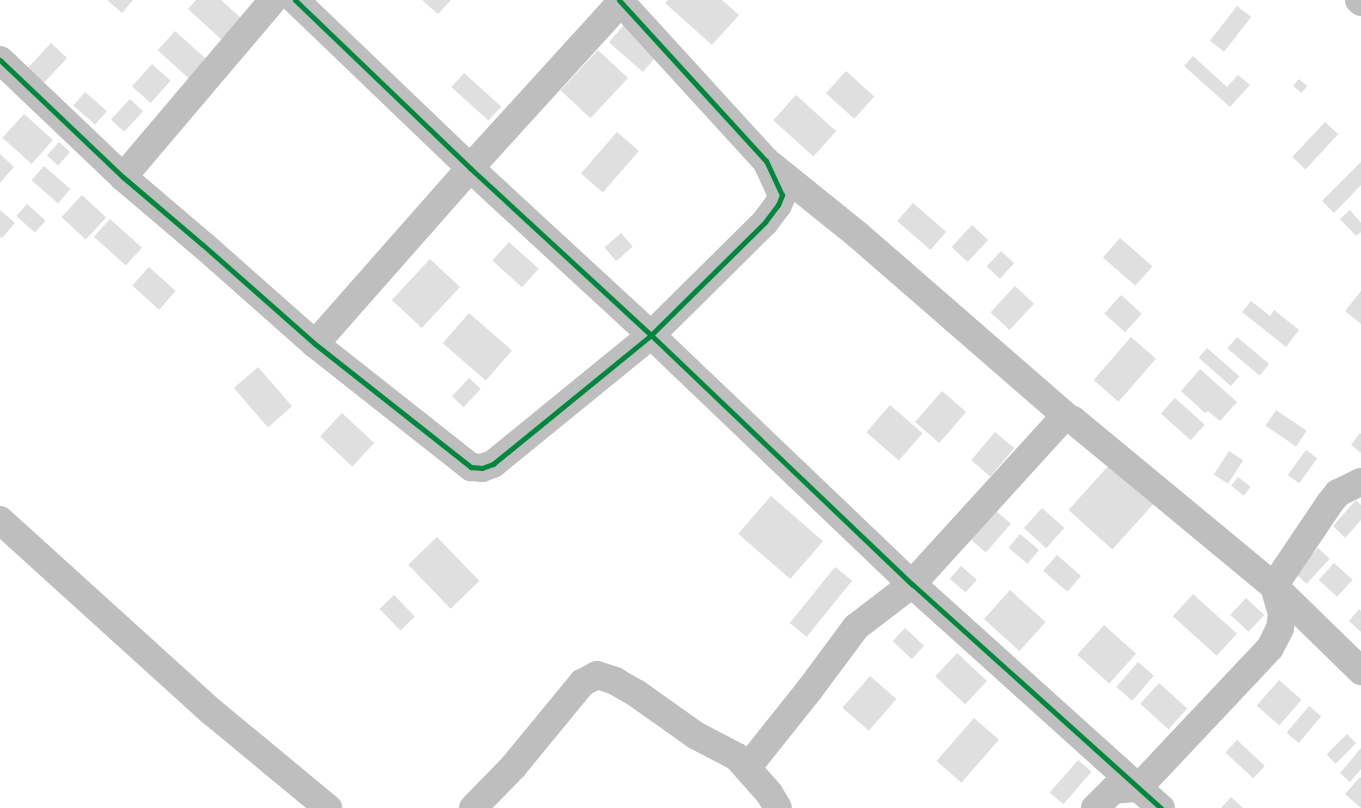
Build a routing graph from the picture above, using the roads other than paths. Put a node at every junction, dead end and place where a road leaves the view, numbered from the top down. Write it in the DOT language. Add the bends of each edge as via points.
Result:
graph roads {
  1 [pos="273,0"];
  2 [pos="295,0"];
  3 [pos="620,1"];
  4 [pos="0,60"];
  5 [pos="766,161"];
  6 [pos="470,168"];
  7 [pos="123,177"];
  8 [pos="651,335"];
  9 [pos="316,344"];
  10 [pos="1068,418"];
  11 [pos="1361,482"];
  12 [pos="0,520"];
  13 [pos="912,584"];
  14 [pos="1274,586"];
  15 [pos="1361,671"];
  16 [pos="747,768"];
  17 [pos="1138,788"];
  18 [pos="328,808"];
  19 [pos="473,808"];
  20 [pos="778,808"];
  21 [pos="1095,808"];
  22 [pos="1160,808"];
  1 -- 7 [label="street"];
  2 -- 6 [label="street"];
  3 -- 5 [label="street"];
  3 -- 6 [label="street"];
  4 -- 7 [label="street"];
  5 -- 8 [label="street" via="782,195 778,205 765,222"];
  5 -- 10 [label="street" via="858,236"];
  6 -- 8 [label="street"];
  6 -- 9 [label="street"];
  7 -- 9 [label="street"];
  8 -- 9 [label="street" via="493,464 482,468 472,467"];
  8 -- 13 [label="street"];
  10 -- 13 [label="street" via="1057,424"];
  10 -- 14 [label="street"];
  11 -- 14 [label="street" via="1338,493"];
  12 -- 18 [label="street" via="212,712"];
  13 -- 16 [label="street" via="856,627"];
  13 -- 17 [label="street"];
  14 -- 15 [label="street"];
  14 -- 17 [label="street" via="1282,614 1280,628 1270,648"];
  16 -- 19 [label="street" via="737,757 695,735 636,693 598,675 582,683 513,767"];
  16 -- 20 [label="street"];
  17 -- 21 [label="street" via="1113,790"];
  17 -- 22 [label="street"];
}
